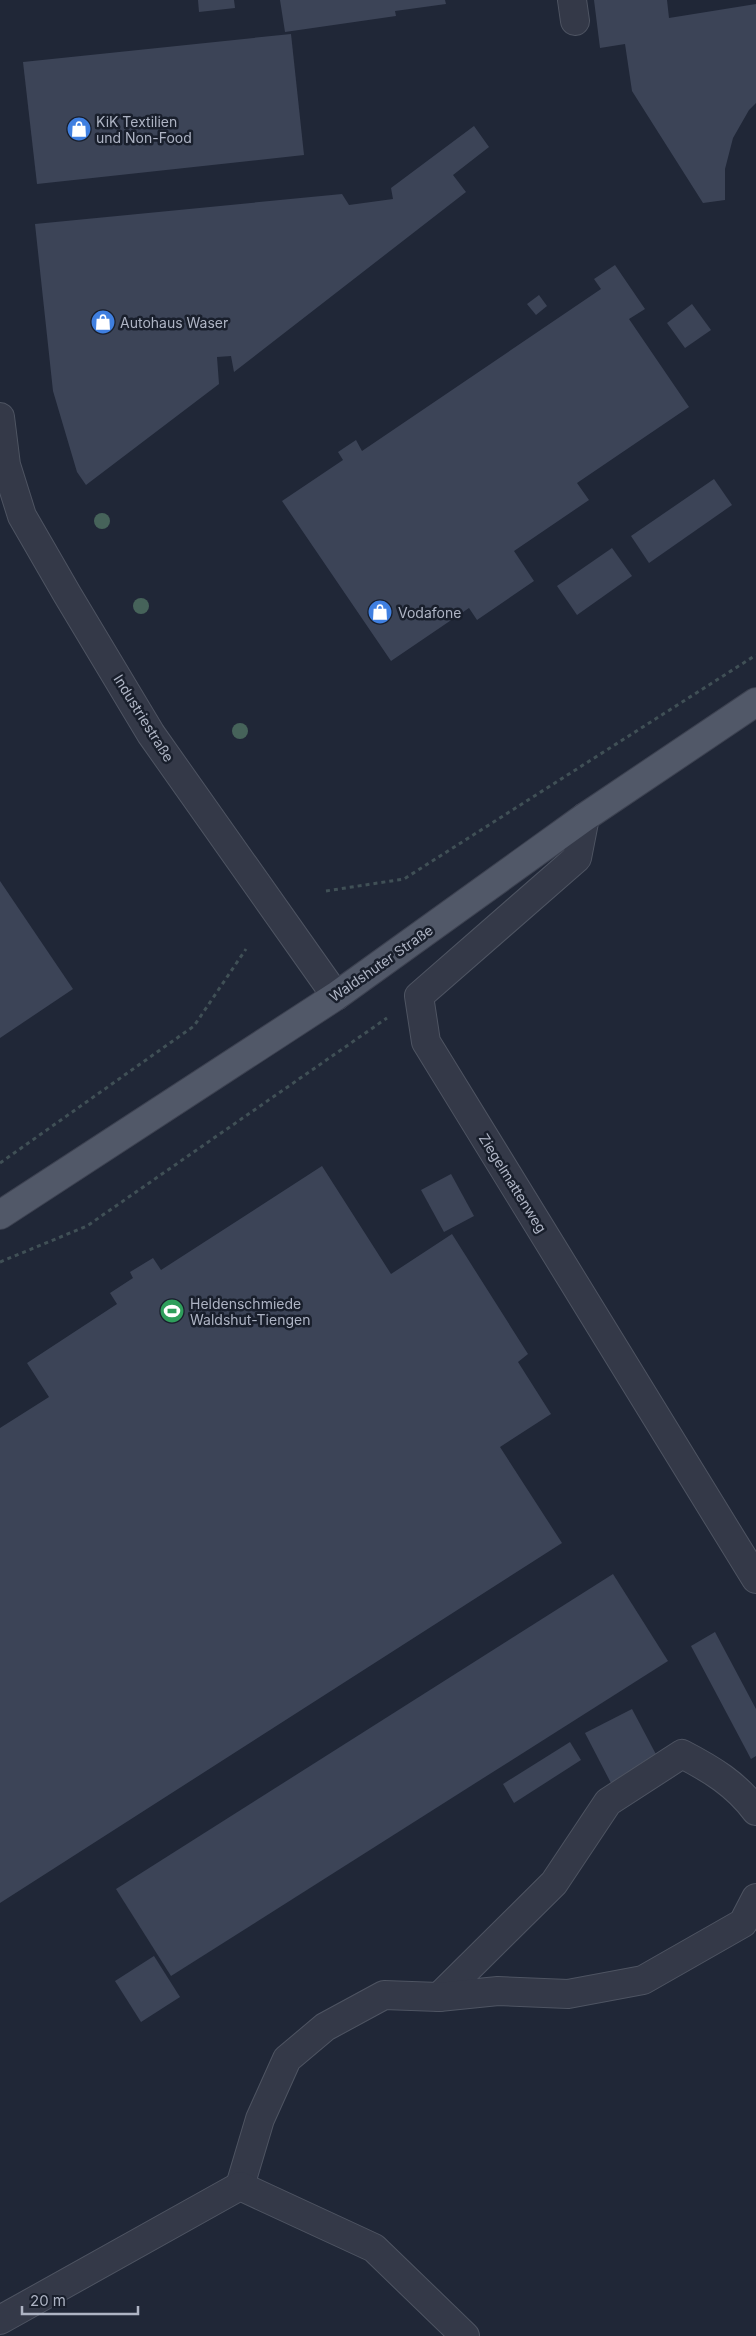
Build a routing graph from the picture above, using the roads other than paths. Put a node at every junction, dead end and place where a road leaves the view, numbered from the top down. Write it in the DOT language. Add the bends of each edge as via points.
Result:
graph roads {
  1 [pos="0,417"];
  2 [pos="756,702"];
  3 [pos="585,817"];
  4 [pos="336,996"];
  5 [pos="0,1215"];
  6 [pos="756,1579"];
  7 [pos="756,1811"];
  8 [pos="756,1898"];
  9 [pos="439,1997"];
  10 [pos="240,2186"];
  11 [pos="0,2320"];
  12 [pos="455,2334"];
  1 -- 4 [label="street, Industriestraße" via="6,465 22,516 67,594 151,734"];
  2 -- 3 [label="main road, Waldshuter Straße"];
  3 -- 4 [label="main road, Waldshuter Straße"];
  3 -- 6 [label="street, Ziegelmattenweg" via="578,858 419,996 426,1042"];
  4 -- 5 [label="main road, Waldshuter Straße"];
  7 -- 9 [label="street" via="744,1794 714,1770 682,1754 608,1802 554,1883"];
  8 -- 9 [label="street" via="743,1924 643,1980 568,1994 498,1991"];
  9 -- 10 [label="street" via="384,1995 325,2027 286,2059 260,2119"];
  10 -- 11 [label="street"];
  10 -- 12 [label="street" via="374,2248"];
}
